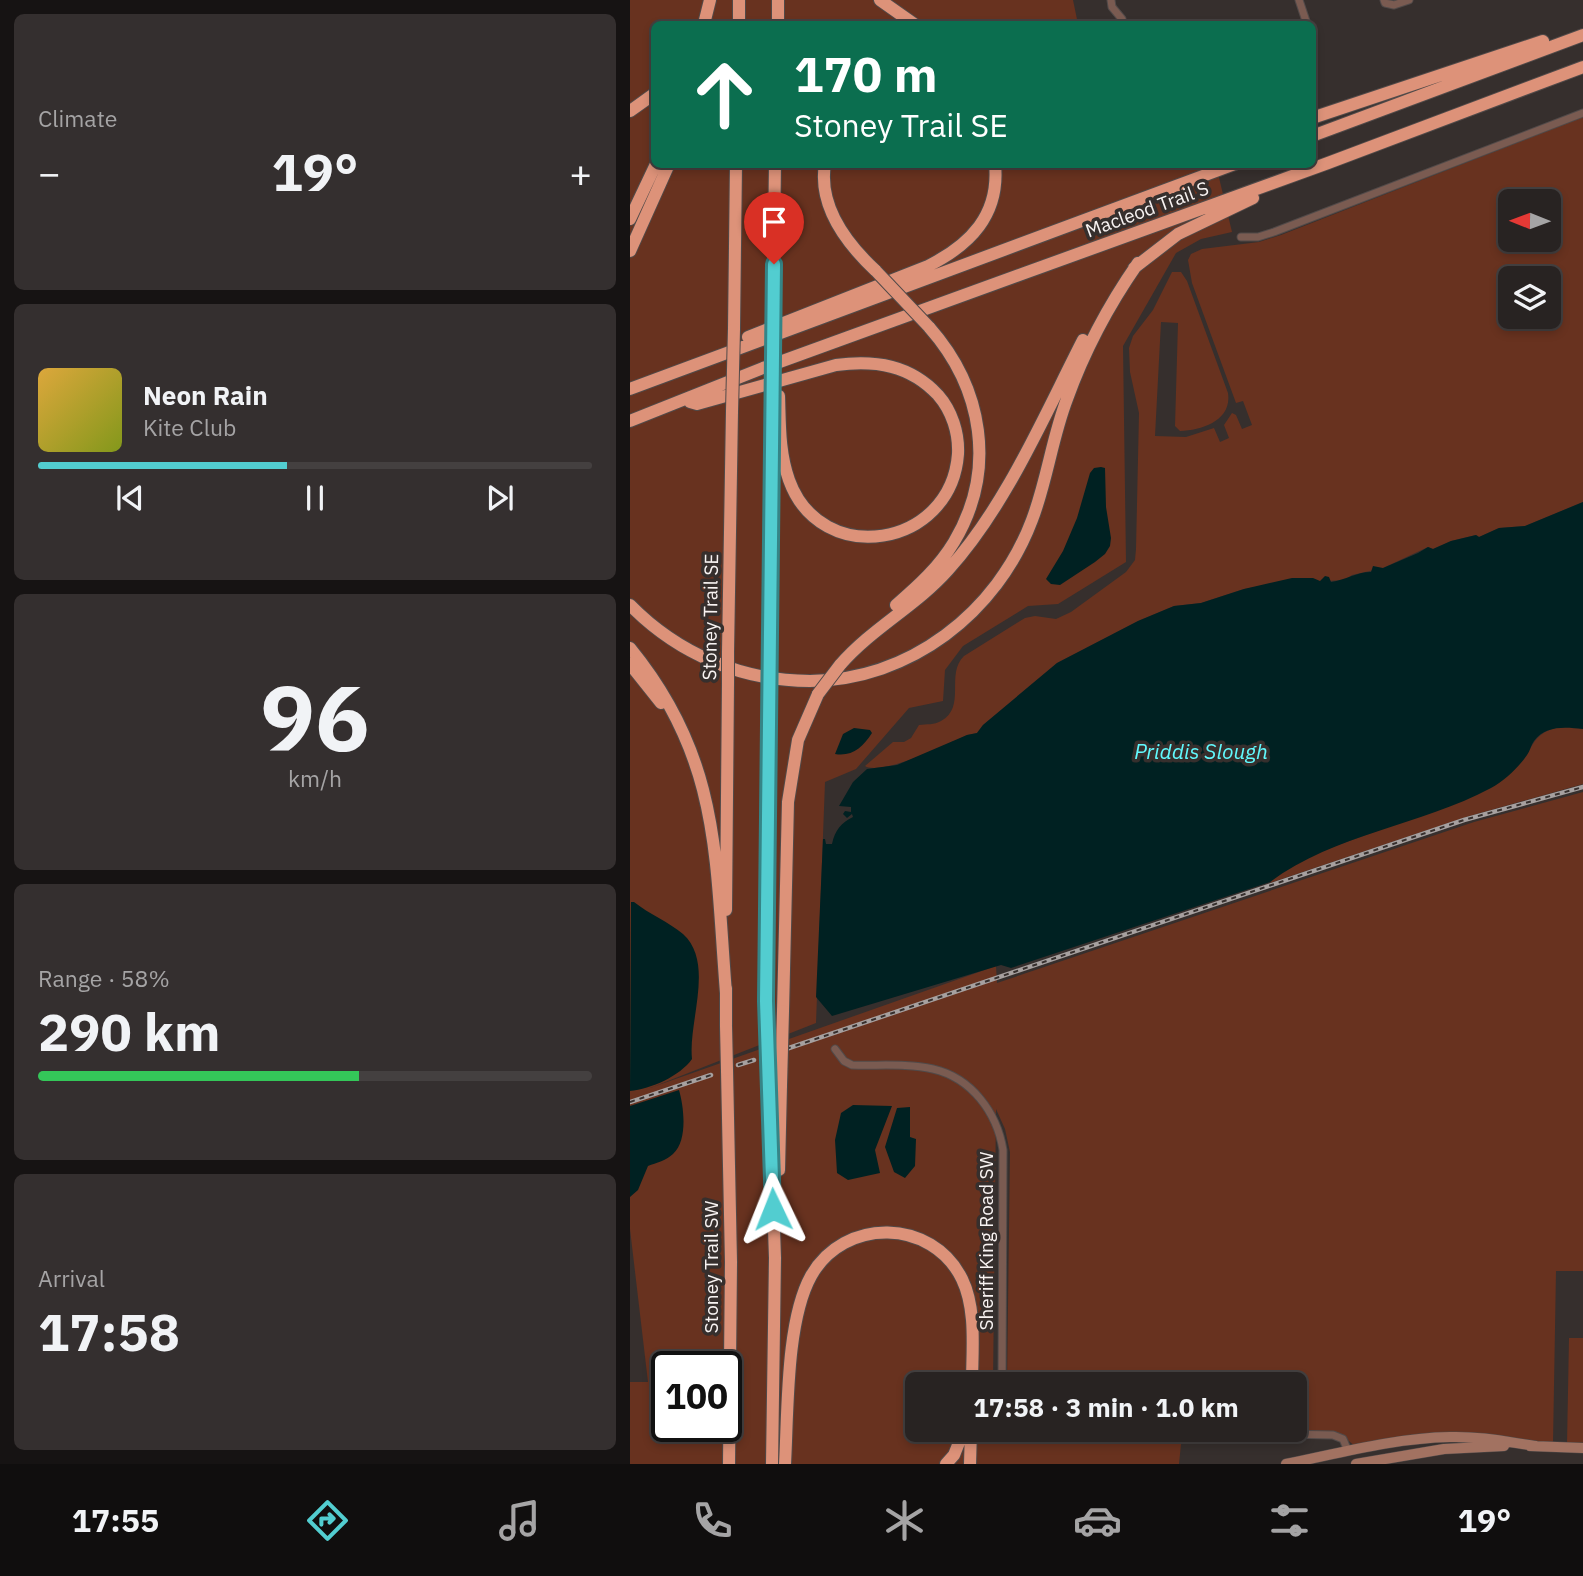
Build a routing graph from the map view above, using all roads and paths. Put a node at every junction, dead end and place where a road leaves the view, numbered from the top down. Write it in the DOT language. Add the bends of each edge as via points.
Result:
graph roads {
  1 [pos="712,0"];
  2 [pos="739,0"];
  3 [pos="778,0"];
  4 [pos="880,0"];
  5 [pos="1111,0"];
  6 [pos="1299,0"];
  7 [pos="1384,0"];
  8 [pos="1409,0"];
  9 [pos="1122,19"];
  10 [pos="705,21"];
  11 [pos="710,21"];
  12 [pos="739,21"];
  13 [pos="778,21"];
  14 [pos="910,21"];
  15 [pos="1306,21"];
  16 [pos="1583,28"];
  17 [pos="1583,35"];
  18 [pos="1583,67"];
  19 [pos="651,96"];
  20 [pos="630,111"];
  21 [pos="1583,113"];
  22 [pos="1316,117"];
  23 [pos="1316,135"];
  24 [pos="654,168"];
  25 [pos="667,168"];
  26 [pos="737,168"];
  27 [pos="775,168"];
  28 [pos="825,168"];
  29 [pos="995,168"];
  30 [pos="1224,168"];
  31 [pos="1315,168"];
  32 [pos="1316,168"];
  33 [pos="1310,170"];
  34 [pos="630,219"];
  35 [pos="1241,237"];
  36 [pos="630,251"];
  37 [pos="1138,263"];
  38 [pos="698,364"];
  39 [pos="630,390"];
  40 [pos="775,397"];
  41 [pos="682,401"];
  42 [pos="630,421"];
  43 [pos="630,605"];
  44 [pos="630,648"];
  45 [pos="842,661"];
  46 [pos="630,664"];
  47 [pos="694,757"];
  48 [pos="726,993"];
  49 [pos="835,1049"];
  50 [pos="727,1070"];
  51 [pos="775,1085"];
  52 [pos="972,1372"];
  53 [pos="1002,1372"];
  54 [pos="1307,1433"];
  55 [pos="959,1442"];
  56 [pos="971,1442"];
  57 [pos="1536,1446"];
  58 [pos="1583,1448"];
  59 [pos="1348,1451"];
  60 [pos="729,1464"];
  61 [pos="772,1464"];
  62 [pos="785,1464"];
  63 [pos="946,1464"];
  64 [pos="970,1464"];
  65 [pos="1286,1464"];
  66 [pos="1346,1464"];
  67 [pos="1357,1464"];
  1 -- 10 [label="highway"];
  1 -- 11 [label="highway"];
  2 -- 12 [label="highway"];
  3 -- 13 [label="highway"];
  4 -- 14 [label="highway"];
  5 -- 9 [label="street"];
  6 -- 15 [label="street"];
  7 -- 8 [label="street" via="1394,5"];
  16 -- 22 [label="highway"];
  17 -- 23 [label="highway"];
  18 -- 32 [label="highway, Macleod Trail S"];
  19 -- 20 [label="highway"];
  21 -- 35 [label="street" via="1274,232"];
  24 -- 34 [label="highway"];
  25 -- 36 [label="highway"];
  26 -- 48 [label="highway, Stoney Trail SE, bridge"];
  27 -- 40 [label="highway, bridge"];
  28 -- 45 [label="highway, bridge" via="824,183 834,217 853,248 957,363 972,400 980,443 974,495 954,542 924,580 867,631"];
  29 -- 38 [label="highway" via="988,212 956,251 750,336"];
  30 -- 38 [label="highway, Macleod Trail S"];
  31 -- 33 [label="highway, Macleod Trail S"];
  33 -- 37 [label="highway" via="1192,226"];
  33 -- 41 [label="highway, Macleod Trail S"];
  37 -- 43 [label="highway" via="1103,316 1081,363 1062,412 1036,510 1017,554 980,606 933,645 860,674 818,680 772,678 733,670 692,652"];
  37 -- 45 [label="highway" via="1101,308 1025,454 965,549 941,578"];
  38 -- 39 [label="highway"];
  40 -- 41 [label="highway" via="790,483 804,506 829,526 859,537 903,532 931,513 947,494 958,448 951,416 932,388 900,368 880,363 836,365 697,404"];
  40 -- 51 [label="highway, bridge" via="766,1012 767,1051"];
  41 -- 42 [label="highway, Macleod Trail S"];
  44 -- 47 [label="highway" via="667,699"];
  45 -- 51 [label="highway, bridge" via="818,694 798,740 788,802 783,1011"];
  46 -- 47 [label="highway"];
  47 -- 48 [label="highway" via="713,831"];
  48 -- 50 [label="highway, Stoney Trail SE, bridge"];
  49 -- 53 [label="street, Sheriff King Road SW" via="852,1065 924,1067 943,1072 980,1097 995,1120 1003,1150"];
  50 -- 60 [label="highway, Stoney Trail SW"];
  51 -- 61 [label="highway"];
  52 -- 62 [label="highway" via="969,1299 947,1257 901,1232 877,1231 847,1241 820,1262 796,1321"];
  54 -- 59 [label="street" via="1333,1434 1343,1439"];
  55 -- 63 [label="highway"];
  56 -- 64 [label="highway"];
  57 -- 58 [label="main road"];
  57 -- 59 [label="main road" via="1451,1437"];
  57 -- 67 [label="main road" via="1444,1449"];
  59 -- 65 [label="main road"];
  59 -- 66 [label="main road"];
  59 -- 67 [label="main road"];
}
